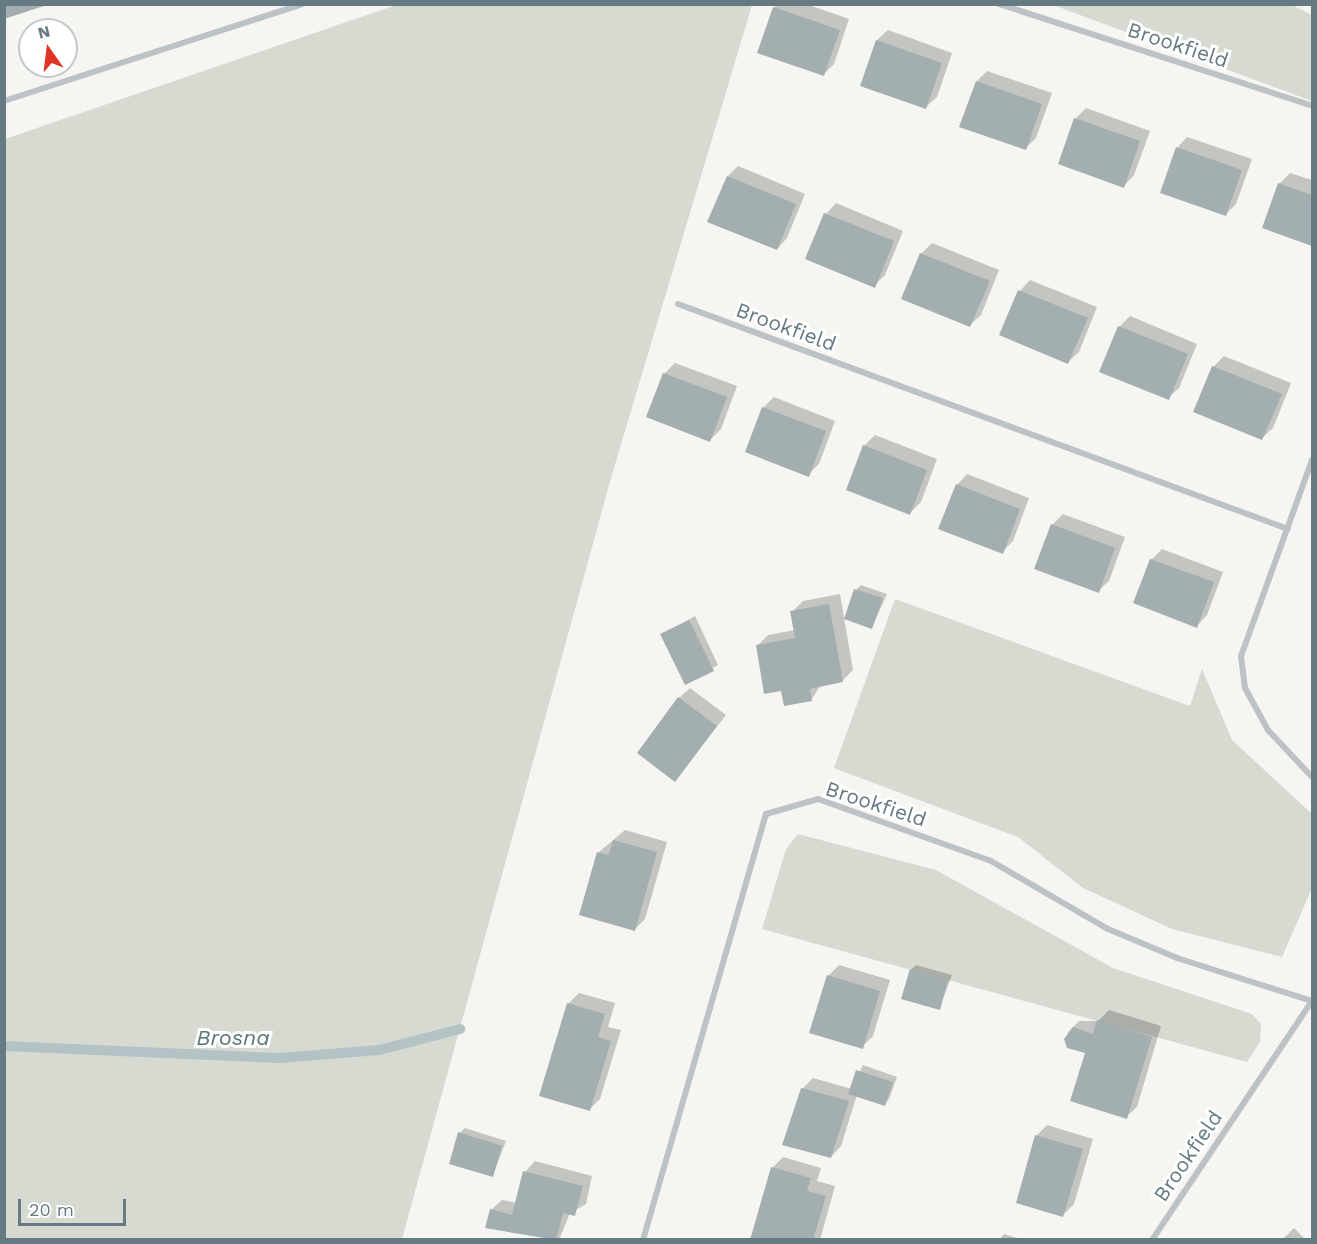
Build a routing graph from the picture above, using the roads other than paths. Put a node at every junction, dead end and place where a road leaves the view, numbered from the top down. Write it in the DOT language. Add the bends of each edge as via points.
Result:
graph roads {
  1 [pos="302,4"];
  2 [pos="999,4"];
  3 [pos="4,101"];
  4 [pos="1312,106"];
  5 [pos="678,304"];
  6 [pos="1312,460"];
  7 [pos="1288,529"];
  8 [pos="1312,777"];
  9 [pos="1312,1001"];
  10 [pos="643,1239"];
  11 [pos="1152,1239"];
  1 -- 3 [label="street"];
  2 -- 4 [label="street, Brookfield"];
  5 -- 7 [label="street, Brookfield"];
  6 -- 7 [label="street"];
  7 -- 8 [label="street" via="1241,656 1245,688 1268,730"];
  9 -- 10 [label="street, Brookfield" via="1177,958 1108,929 991,861 818,798 766,814"];
  9 -- 11 [label="street, Brookfield"];
}
